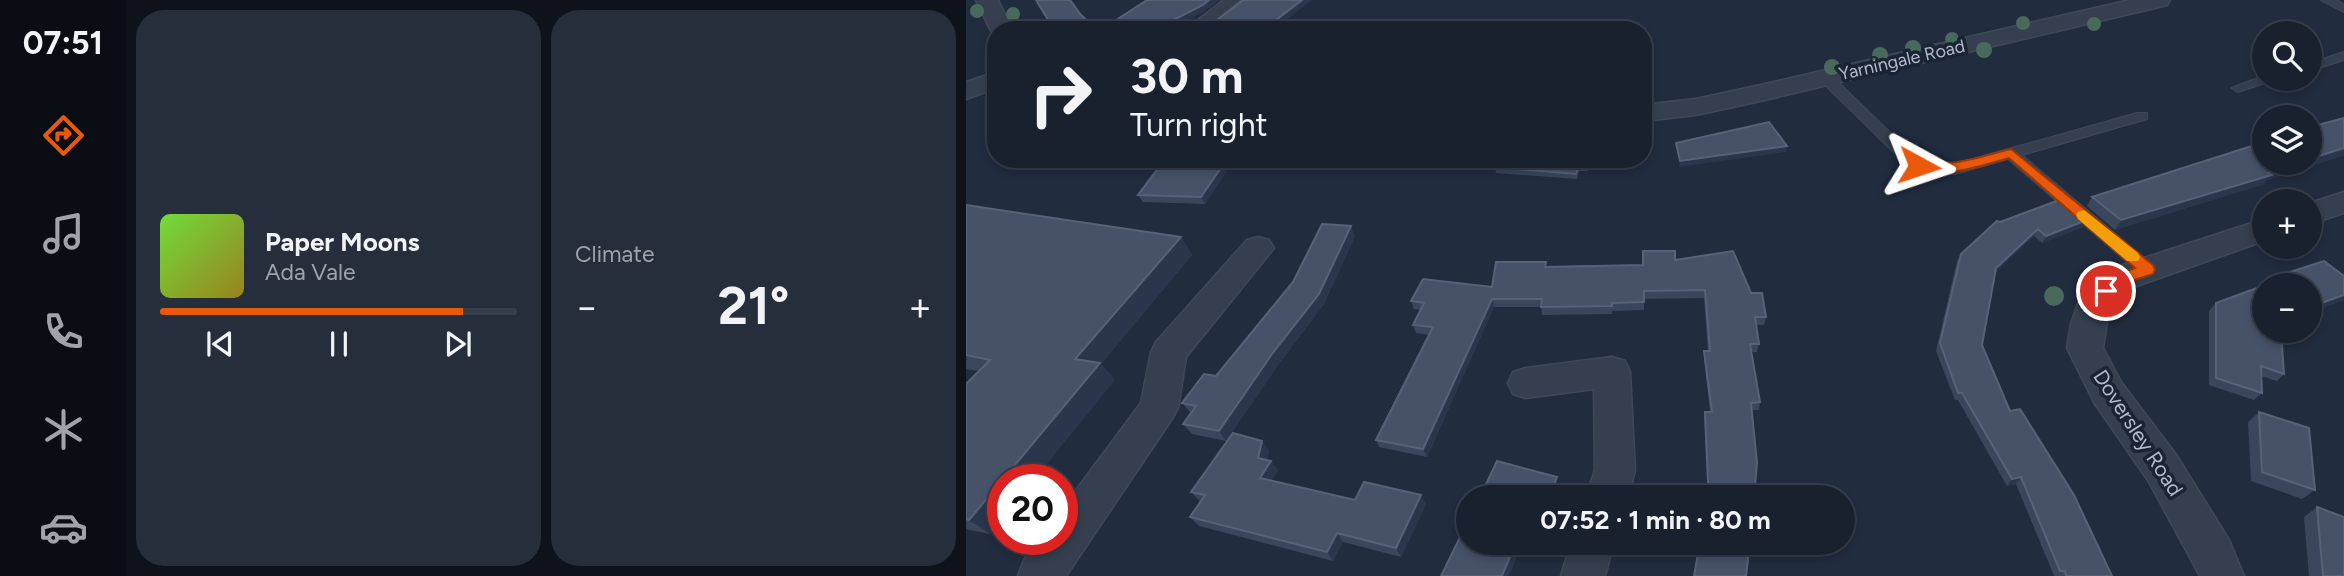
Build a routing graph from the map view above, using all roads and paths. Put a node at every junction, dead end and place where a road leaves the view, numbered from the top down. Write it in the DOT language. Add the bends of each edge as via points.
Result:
graph roads {
  1 [pos="987,0"];
  2 [pos="1238,0"];
  3 [pos="2159,0"];
  4 [pos="2327,0"];
  5 [pos="2344,8"];
  6 [pos="997,21"];
  7 [pos="1209,21"];
  8 [pos="2344,56"];
  9 [pos="2322,63"];
  10 [pos="1826,78"];
  11 [pos="987,83"];
  12 [pos="2252,84"];
  13 [pos="2238,88"];
  14 [pos="966,91"];
  15 [pos="1652,113"];
  16 [pos="2141,116"];
  17 [pos="2011,153"];
  18 [pos="2344,202"];
  19 [pos="2322,210"];
  20 [pos="2252,234"];
  21 [pos="1258,248"];
  22 [pos="2147,270"];
  23 [pos="1526,383"];
  24 [pos="1611,485"];
  25 [pos="1589,555"];
  26 [pos="1040,576"];
  27 [pos="1583,576"];
  28 [pos="2222,576"];
  1 -- 6 [label="street"];
  2 -- 7 [label="street"];
  3 -- 10 [label="street, Yarningale Road"];
  4 -- 5 [label="lane"];
  8 -- 9 [label="lane"];
  10 -- 15 [label="street, Yarningale Road"];
  10 -- 17 [label="lane" via="1919,166 1955,169"];
  11 -- 14 [label="street"];
  12 -- 13 [label="lane"];
  16 -- 17 [label="lane"];
  17 -- 22 [label="lane"];
  18 -- 19 [label="street"];
  20 -- 22 [label="street, Doversley Road"];
  21 -- 26 [label="street" via="1169,352 1159,408"];
  22 -- 28 [label="street, Doversley Road" via="2119,279 2093,303 2085,348 2108,393 2163,469"];
  23 -- 24 [label="street" via="1612,372 1615,470"];
  25 -- 27 [label="street"];
}
